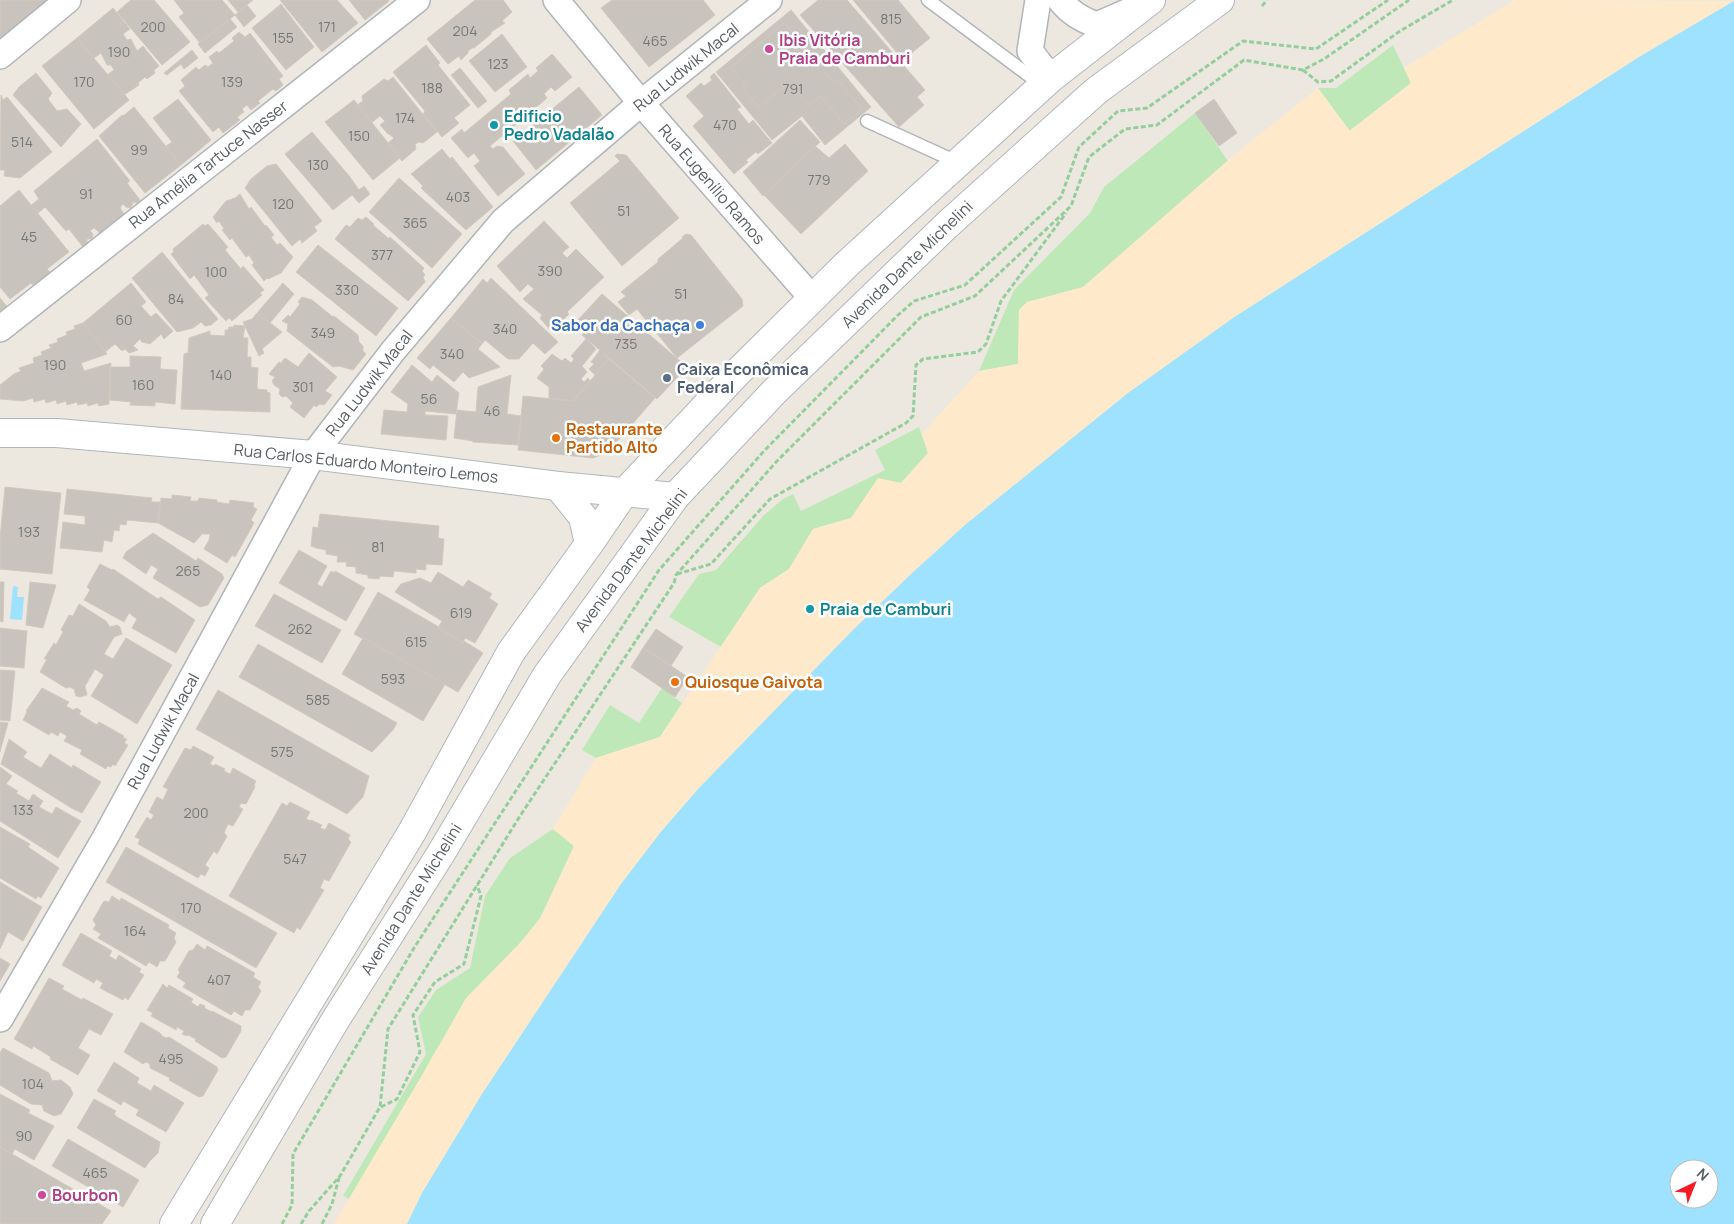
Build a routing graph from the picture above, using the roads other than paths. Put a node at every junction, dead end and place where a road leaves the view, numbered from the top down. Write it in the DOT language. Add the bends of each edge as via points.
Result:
graph roads {
  1 [pos="68,0"];
  2 [pos="417,0"];
  3 [pos="556,0"];
  4 [pos="769,0"];
  5 [pos="928,0"];
  6 [pos="1038,0"];
  7 [pos="1060,0"];
  8 [pos="1220,0"];
  9 [pos="1147,3"];
  10 [pos="0,56"];
  11 [pos="1047,82"];
  12 [pos="641,103"];
  13 [pos="867,121"];
  14 [pos="957,162"];
  15 [pos="812,298"];
  16 [pos="0,329"];
  17 [pos="0,420"];
  18 [pos="0,433"];
  19 [pos="57,433"];
  20 [pos="313,455"];
  21 [pos="558,486"];
  22 [pos="624,492"];
  23 [pos="675,497"];
  24 [pos="590,544"];
  25 [pos="0,1019"];
  26 [pos="174,1224"];
  27 [pos="214,1224"];
  1 -- 10 [label="street"];
  2 -- 16 [label="street, Rua Amélia Tartuce Nasser"];
  3 -- 12 [label="street, Rua Eugenílio Ramos"];
  4 -- 12 [label="street, Rua Ludwik Macal"];
  5 -- 11 [label="lane"];
  6 -- 11 [label="street" via="1030,51"];
  7 -- 9 [label="street" via="1073,13 1097,25"];
  8 -- 23 [label="main road, Avenida Dante Michelini" via="1096,92 946,225 775,391"];
  9 -- 11 [label="main road, Avenida Dante Michelini"];
  11 -- 14 [label="main road, Avenida Dante Michelini"];
  12 -- 15 [label="street, Rua Eugenílio Ramos"];
  12 -- 20 [label="street, Rua Ludwik Macal" via="503,221 393,351"];
  13 -- 14 [label="lane"];
  14 -- 15 [label="main road, Avenida Dante Michelini"];
  15 -- 22 [label="main road, Avenida Dante Michelini"];
  17 -- 19 [label="main road, Rua Carlos Eduardo Monteiro Lemos"];
  18 -- 19 [label="main road, Rua Carlos Eduardo Monteiro Lemos"];
  19 -- 20 [label="main road, Rua Carlos Eduardo Monteiro Lemos"];
  20 -- 21 [label="main road, Rua Carlos Eduardo Monteiro Lemos"];
  20 -- 25 [label="street, Rua Ludwik Macal" via="105,838"];
  21 -- 22 [label="main road, Rua Carlos Eduardo Monteiro Lemos"];
  21 -- 24 [label="main road" via="583,517"];
  22 -- 23 [label="main road, Rua Carlos Eduardo Monteiro Lemos"];
  22 -- 24 [label="main road, Avenida Dante Michelini"];
  23 -- 27 [label="main road, Avenida Dante Michelini" via="547,675"];
  24 -- 26 [label="main road, Avenida Dante Michelini" via="512,652 412,832"];
}
